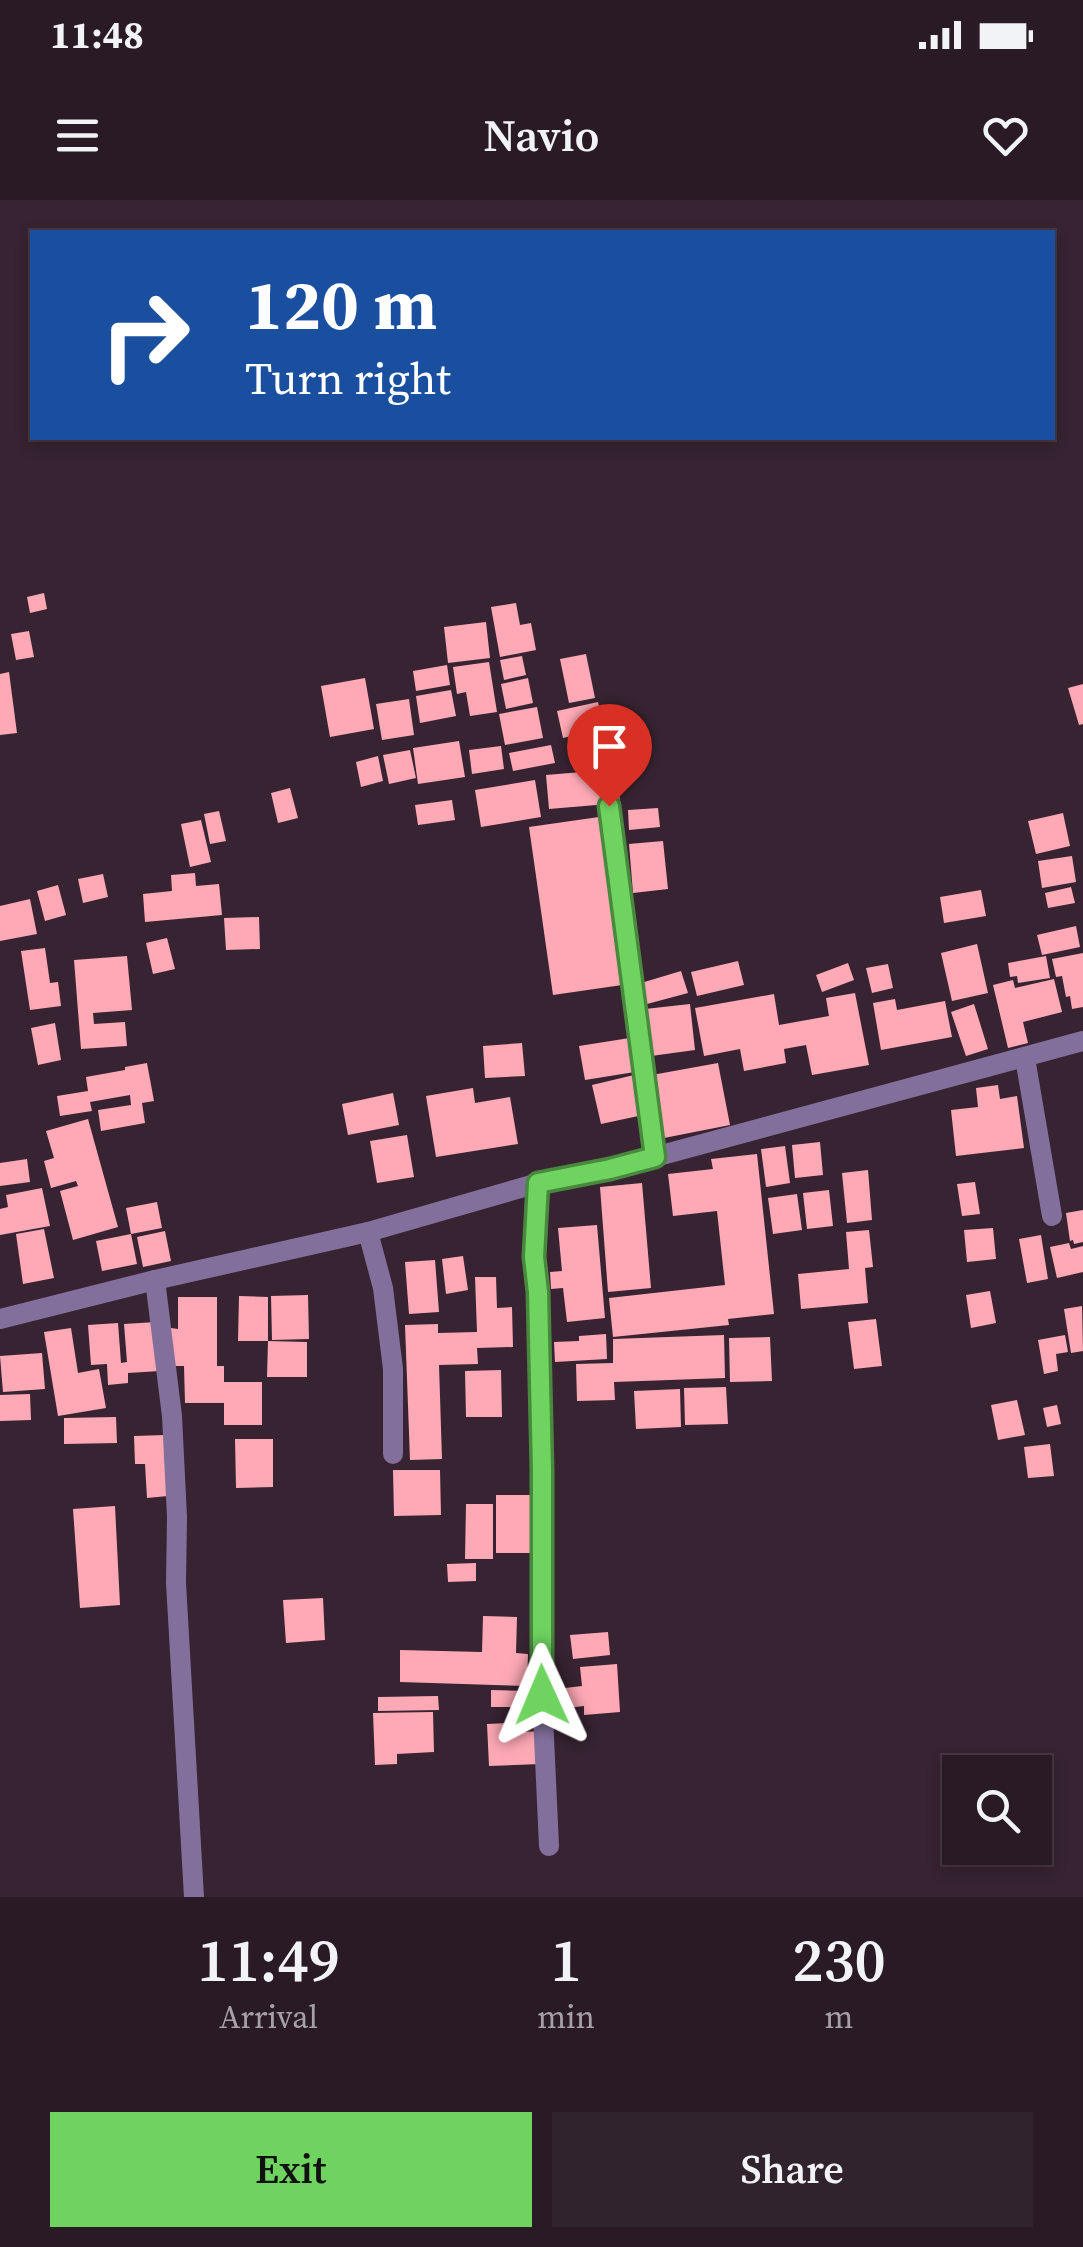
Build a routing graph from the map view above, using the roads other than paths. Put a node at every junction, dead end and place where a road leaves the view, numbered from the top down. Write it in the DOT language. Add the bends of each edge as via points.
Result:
graph roads {
  1 [pos="609,806"];
  2 [pos="1083,1040"];
  3 [pos="1025,1058"];
  4 [pos="655,1157"];
  5 [pos="538,1183"];
  6 [pos="1052,1216"];
  7 [pos="368,1232"];
  8 [pos="155,1280"];
  9 [pos="0,1319"];
  10 [pos="394,1454"];
  11 [pos="549,1846"];
  12 [pos="194,1897"];
  1 -- 4 [label="street"];
  2 -- 3 [label="street"];
  3 -- 4 [label="street"];
  3 -- 6 [label="street"];
  4 -- 5 [label="street"];
  5 -- 7 [label="street"];
  5 -- 11 [label="street" via="534,1257"];
  7 -- 8 [label="street"];
  7 -- 10 [label="street" via="393,1369"];
  8 -- 9 [label="street"];
  8 -- 12 [label="street" via="172,1416"];
}
